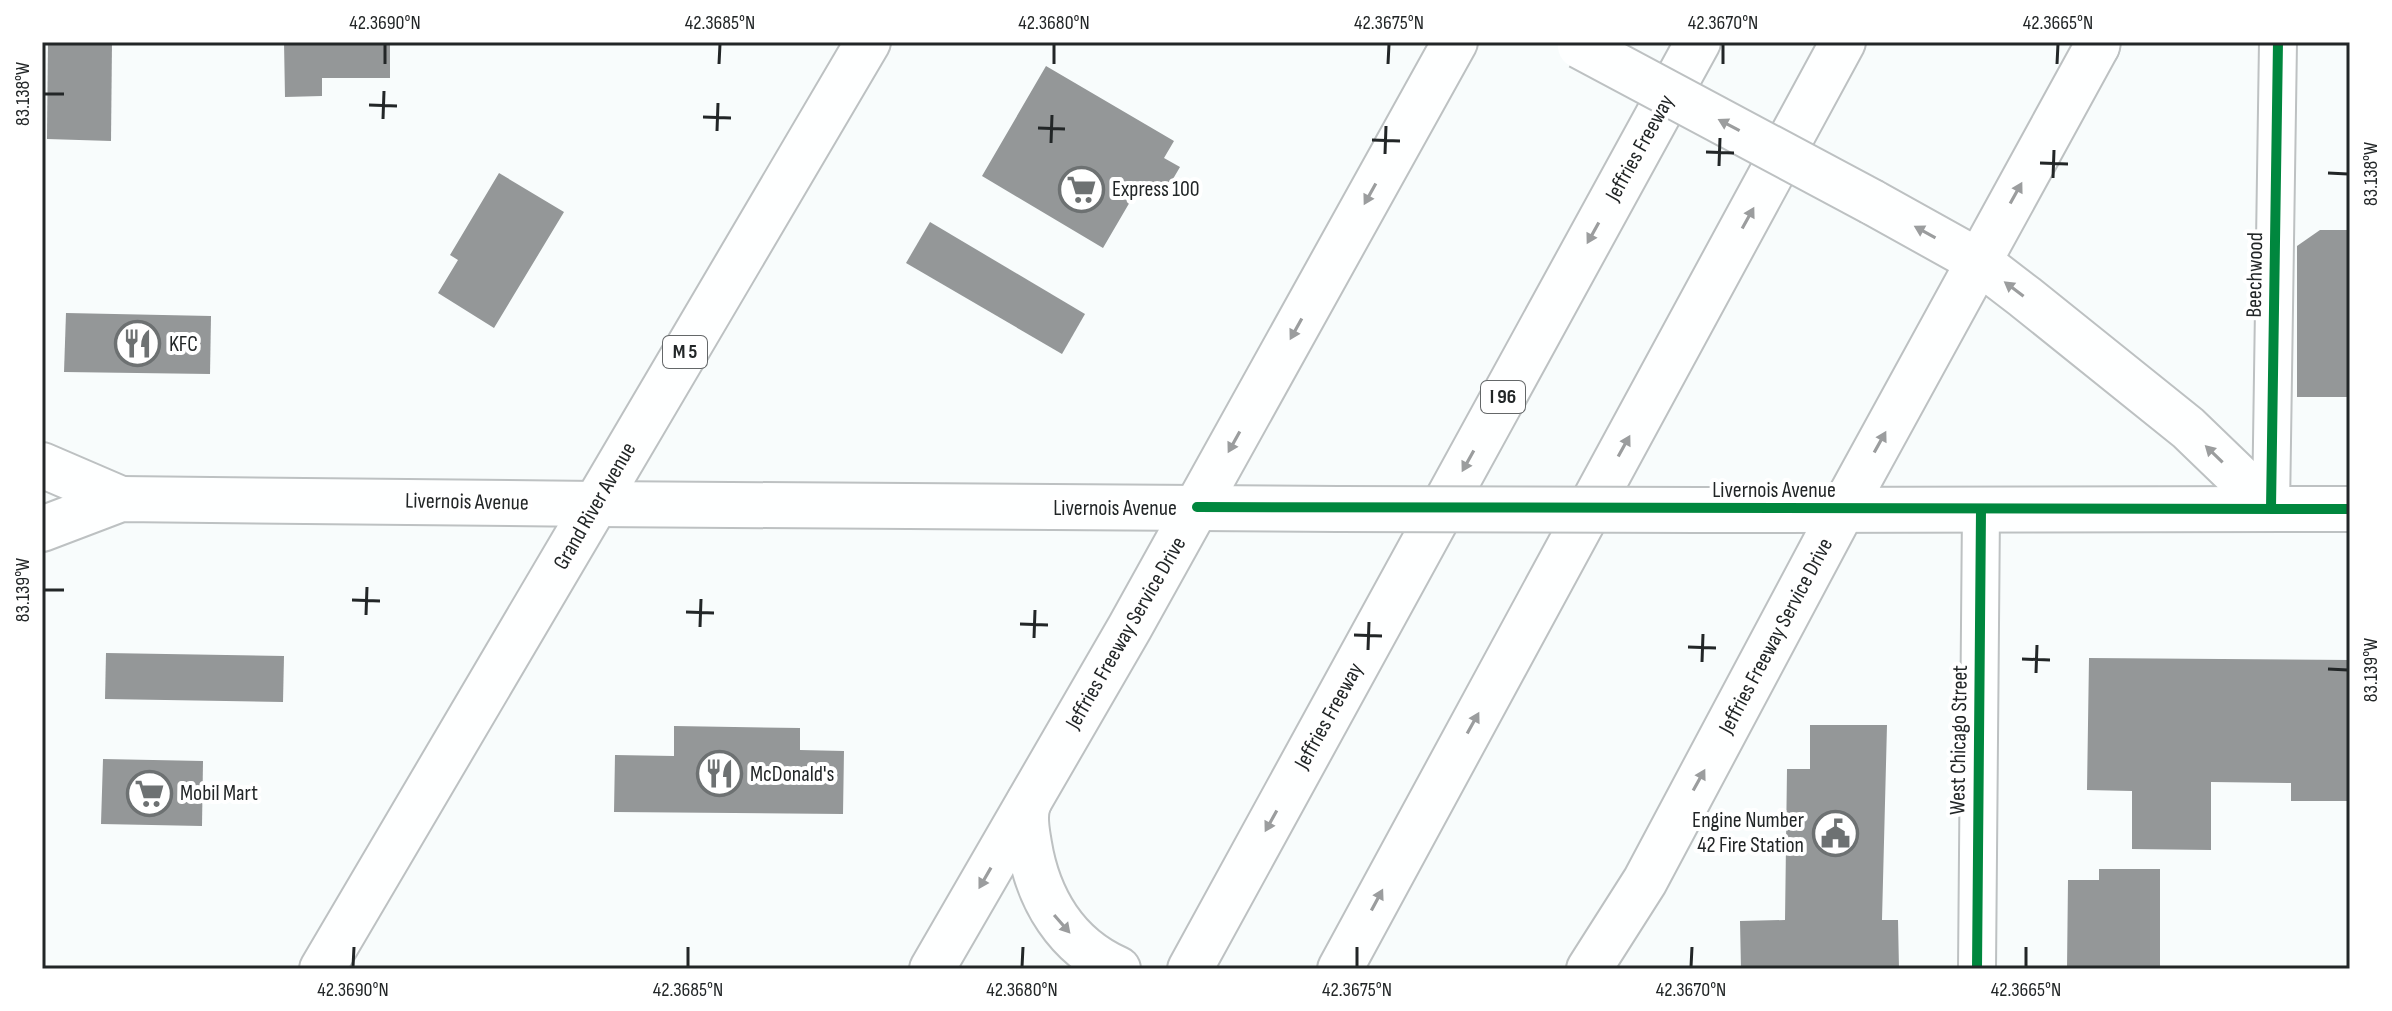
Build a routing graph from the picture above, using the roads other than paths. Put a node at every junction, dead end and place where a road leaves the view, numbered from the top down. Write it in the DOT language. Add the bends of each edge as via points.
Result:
graph roads {
  1 [pos="868,42"];
  2 [pos="1698,42"];
  3 [pos="1843,42"];
  4 [pos="2278,42"];
  5 [pos="2098,43"];
  6 [pos="1461,44"];
  7 [pos="1576,44"];
  8 [pos="1978,261"];
  9 [pos="42,465"];
  10 [pos="121,499"];
  11 [pos="596,504"];
  12 [pos="1197,507"];
  13 [pos="2271,508"];
  14 [pos="2350,509"];
  15 [pos="1981,510"];
  16 [pos="1842,511"];
  17 [pos="42,529"];
  18 [pos="1030,800"];
  19 [pos="1645,881"];
  20 [pos="322,969"];
  21 [pos="932,969"];
  22 [pos="1118,969"];
  23 [pos="1190,969"];
  24 [pos="1340,969"];
  25 [pos="1589,969"];
  26 [pos="1625,969"];
  27 [pos="1977,969"];
  1 -- 11 [label="main road, Grand River Avenue / M 5"];
  2 -- 23 [label="main road, Jeffries Freeway / I 96, one-way"];
  24 -- 3 [label="main road, one-way"];
  4 -- 13 [label="street, Beechwood"];
  8 -- 5 [label="main road, Jeffries Freeway Service Drive, one-way"];
  6 -- 12 [label="main road, Jeffries Freeway Service Drive, one-way"];
  8 -- 7 [label="main road, one-way, bridge"];
  13 -- 8 [label="main road, one-way" via="2188,428"];
  16 -- 8 [label="main road, Jeffries Freeway Service Drive, one-way"];
  9 -- 10 [label="main road, Livernois Avenue"];
  10 -- 11 [label="main road, Livernois Avenue"];
  10 -- 17 [label="main road, Livernois Avenue"];
  11 -- 12 [label="main road, Livernois Avenue"];
  11 -- 20 [label="main road, Grand River Avenue / M 5"];
  12 -- 16 [label="main road, Livernois Avenue, bridge"];
  12 -- 18 [label="main road, Jeffries Freeway Service Drive"];
  13 -- 14 [label="main road, Livernois Avenue"];
  13 -- 15 [label="main road, Livernois Avenue"];
  15 -- 16 [label="main road, Livernois Avenue"];
  15 -- 27 [label="street, West Chicago Street"];
  19 -- 16 [label="main road, Jeffries Freeway Service Drive, one-way"];
  18 -- 21 [label="main road, Jeffries Freeway Service Drive, one-way"];
  18 -- 22 [label="main road, one-way" via="1027,831 1045,901 1084,948"];
  19 -- 25 [label="main road, Jeffries Freeway Service Drive"];
  19 -- 26 [label="main road"];
}
